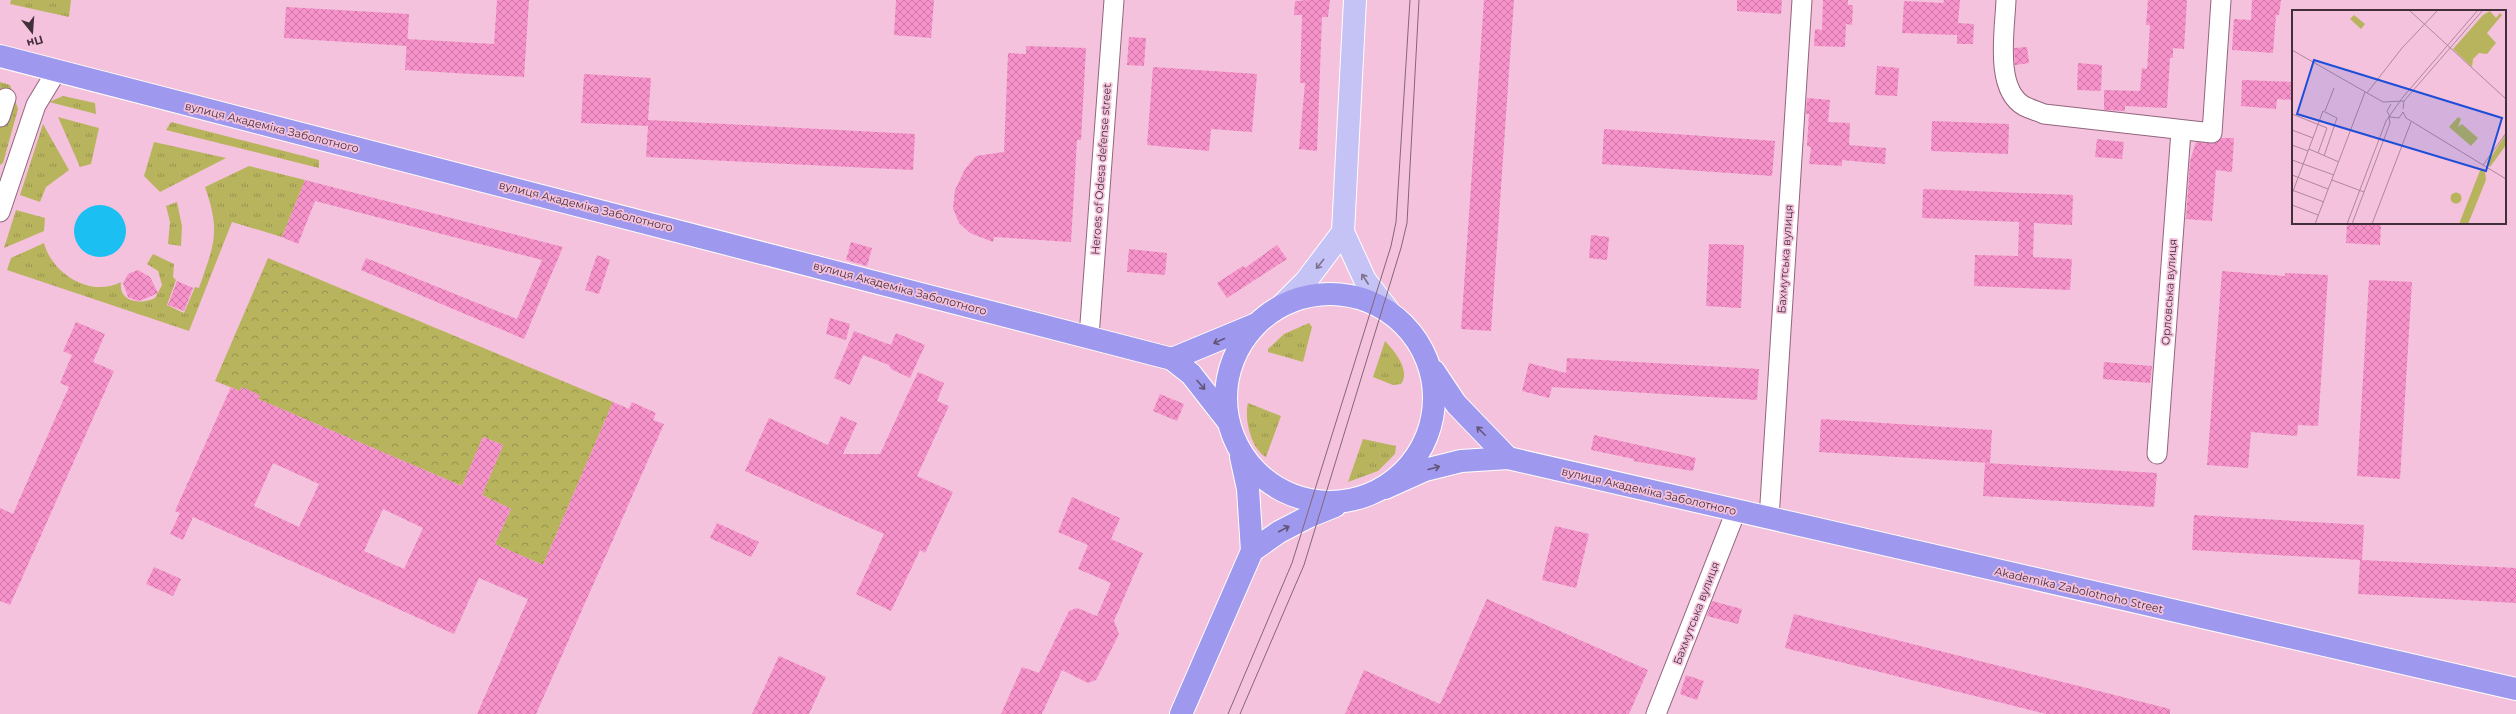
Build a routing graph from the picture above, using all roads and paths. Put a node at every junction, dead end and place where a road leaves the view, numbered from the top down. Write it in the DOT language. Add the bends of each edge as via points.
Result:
graph roads {
  1 [pos="1114,0"];
  2 [pos="1355,0"];
  3 [pos="1802,0"];
  4 [pos="2006,0"];
  5 [pos="2221,0"];
  6 [pos="0,56"];
  7 [pos="56,72"];
  8 [pos="6,98"];
  9 [pos="0,117"];
  10 [pos="2182,131"];
  11 [pos="0,212"];
  12 [pos="1343,232"];
  13 [pos="1284,303"];
  14 [pos="1388,310"];
  15 [pos="1255,325"];
  16 [pos="1089,337"];
  17 [pos="1172,359"];
  18 [pos="1431,367"];
  19 [pos="1227,420"];
  20 [pos="1239,451"];
  21 [pos="2157,454"];
  22 [pos="1508,458"];
  23 [pos="1384,488"];
  24 [pos="1353,500"];
  25 [pos="1736,511"];
  26 [pos="1769,518"];
  27 [pos="1252,551"];
  28 [pos="2516,689"];
  29 [pos="1181,714"];
  30 [pos="1656,714"];
  1 -- 16 [label="street, Heroes of Odesa defense street"];
  2 -- 12 [label="main road"];
  3 -- 26 [label="street, Бахмутська вулиця"];
  4 -- 10 [label="street" via="2004,74 2010,91 2022,105 2044,114"];
  5 -- 10 [label="street" via="2212,133"];
  6 -- 7 [label="highway, вулиця Академіка Заболотного"];
  7 -- 11 [label="street" via="36,105"];
  7 -- 16 [label="highway, вулиця Академіка Заболотного" via="565,200"];
  8 -- 9 [label="street"];
  10 -- 21 [label="street, Орловська вулиця"];
  12 -- 13 [label="main road, one-way" via="1306,281"];
  14 -- 12 [label="main road, one-way" via="1366,280"];
  13 -- 14 [label="highway" via="1313,294 1344,294 1374,302"];
  13 -- 15 [label="highway"];
  14 -- 18 [label="highway" via="1407,326 1422,345"];
  15 -- 17 [label="highway, one-way"];
  15 -- 19 [label="highway" via="1233,359 1226,386"];
  16 -- 17 [label="highway, вулиця Академіка Заболотного"];
  17 -- 19 [label="highway, вулиця Академіка Заболотного, one-way" via="1191,374"];
  22 -- 18 [label="highway, one-way" via="1456,404"];
  18 -- 23 [label="highway" via="1436,401 1429,436 1411,466"];
  19 -- 20 [label="highway"];
  20 -- 24 [label="highway" via="1258,475 1283,492 1313,502"];
  20 -- 27 [label="highway" via="1248,489"];
  23 -- 22 [label="highway, вулиця Академіка Заболотного, one-way" via="1425,470 1461,461"];
  22 -- 25 [label="highway, вулиця Академіка Заболотного"];
  23 -- 24 [label="highway, вулиця Академіка Заболотного"];
  27 -- 24 [label="highway, вулиця Академіка Заболотного, one-way" via="1308,516"];
  25 -- 26 [label="highway, вулиця Академіка Заболотного"];
  25 -- 30 [label="street, Бахмутська вулиця"];
  26 -- 28 [label="highway, вулиця Академіка Заболотного"];
  27 -- 29 [label="highway"];
}
